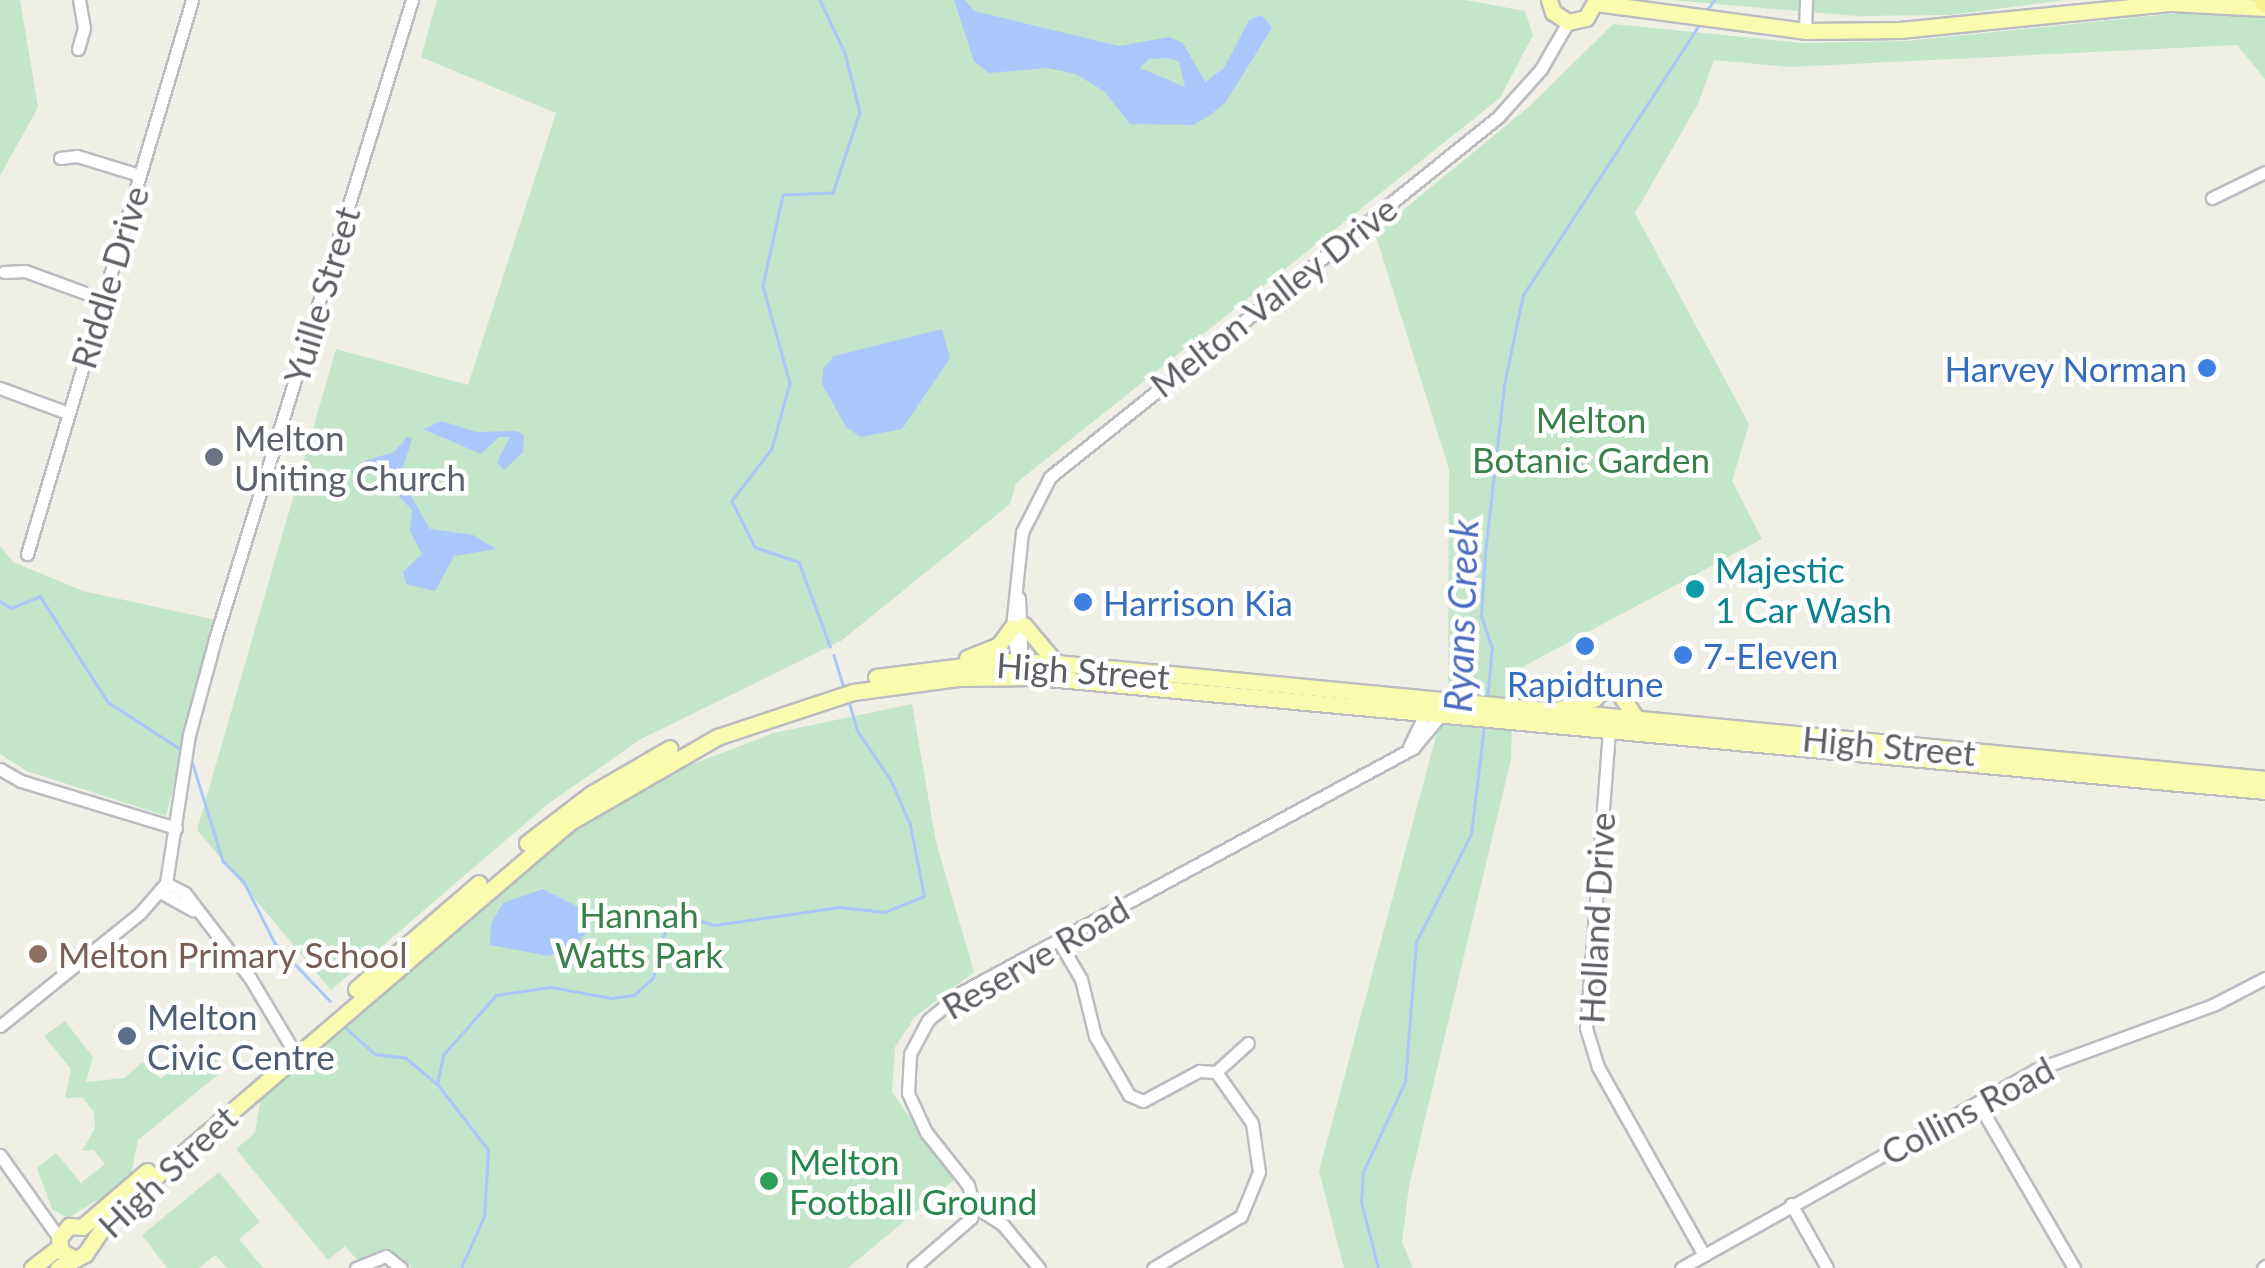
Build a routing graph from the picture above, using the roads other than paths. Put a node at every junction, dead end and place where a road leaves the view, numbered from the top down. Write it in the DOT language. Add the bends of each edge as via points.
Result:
graph roads {
  1 [pos="78,0"];
  2 [pos="192,0"];
  3 [pos="412,0"];
  4 [pos="1549,0"];
  5 [pos="1806,0"];
  6 [pos="2111,0"];
  7 [pos="1596,2"];
  8 [pos="2264,4"];
  9 [pos="2060,12"];
  10 [pos="1568,22"];
  11 [pos="1805,31"];
  12 [pos="78,49"];
  13 [pos="60,158"];
  14 [pos="2265,172"];
  15 [pos="139,175"];
  16 [pos="2212,198"];
  17 [pos="4,272"];
  18 [pos="102,299"];
  19 [pos="0,388"];
  20 [pos="68,413"];
  21 [pos="27,554"];
  22 [pos="1018,626"];
  23 [pos="1056,663"];
  24 [pos="1020,666"];
  25 [pos="915,670"];
  26 [pos="851,687"];
  27 [pos="1436,710"];
  28 [pos="1543,713"];
  29 [pos="1483,714"];
  30 [pos="1638,722"];
  31 [pos="1610,725"];
  32 [pos="0,769"];
  33 [pos="2265,779"];
  34 [pos="2265,791"];
  35 [pos="176,828"];
  36 [pos="163,888"];
  37 [pos="1058,940"];
  38 [pos="2265,978"];
  39 [pos="0,1026"];
  40 [pos="1248,1044"];
  41 [pos="294,1051"];
  42 [pos="1216,1072"];
  43 [pos="1978,1102"];
  44 [pos="0,1155"];
  45 [pos="1791,1204"];
  46 [pos="974,1206"];
  47 [pos="66,1235"];
  48 [pos="84,1256"];
  49 [pos="1704,1256"];
  50 [pos="32,1268"];
  51 [pos="58,1268"];
  52 [pos="356,1268"];
  53 [pos="401,1268"];
  54 [pos="913,1268"];
  55 [pos="1040,1268"];
  56 [pos="1153,1268"];
  57 [pos="1681,1268"];
  58 [pos="1827,1268"];
  59 [pos="2074,1268"];
  1 -- 12 [label="street" via="84,28"];
  2 -- 15 [label="street, Riddle Drive"];
  3 -- 35 [label="street, Yuille Street" via="215,639 189,735"];
  4 -- 10 [label="main road" via="1552,12"];
  5 -- 11 [label="street"];
  6 -- 9 [label="main road"];
  7 -- 10 [label="main road" via="1586,18"];
  7 -- 11 [label="main road"];
  8 -- 9 [label="main road"];
  9 -- 11 [label="main road" via="1900,30"];
  10 -- 22 [label="street, Melton Valley Drive" via="1531,83 1498,117 1058,468 1030,509"];
  13 -- 15 [label="street" via="77,156"];
  14 -- 16 [label="street"];
  15 -- 18 [label="street, Riddle Drive"];
  17 -- 18 [label="street" via="25,271"];
  18 -- 20 [label="street, Riddle Drive"];
  19 -- 20 [label="street"];
  20 -- 21 [label="street, Riddle Drive"];
  22 -- 23 [label="main road"];
  22 -- 24 [label="street, Melton Valley Drive"];
  22 -- 25 [label="main road" via="987,652"];
  23 -- 24 [label="main road, High Street"];
  23 -- 27 [label="main road, High Street"];
  24 -- 25 [label="main road, High Street"];
  24 -- 26 [label="main road, High Street"];
  24 -- 27 [label="main road, High Street"];
  25 -- 26 [label="main road, High Street"];
  26 -- 41 [label="main road, High Street" via="722,723 591,794"];
  27 -- 29 [label="main road, High Street"];
  27 -- 37 [label="street, Reserve Road" via="1406,751"];
  28 -- 29 [label="main road, High Street"];
  28 -- 30 [label="main road" via="1592,700 1610,686"];
  28 -- 31 [label="main road, High Street"];
  29 -- 31 [label="main road, High Street"];
  30 -- 31 [label="main road, High Street"];
  30 -- 33 [label="main road, High Street"];
  31 -- 34 [label="main road, High Street"];
  31 -- 49 [label="street, Holland Drive" via="1586,1028 1598,1067"];
  32 -- 35 [label="street"];
  35 -- 36 [label="street, Yuille Street"];
  36 -- 39 [label="street"];
  36 -- 41 [label="street" via="185,893 260,992"];
  37 -- 42 [label="street" via="1081,978 1095,1036 1129,1095 1143,1100 1200,1071"];
  37 -- 46 [label="street, Reserve Road" via="943,1006 910,1054 908,1093 915,1114 968,1185"];
  38 -- 43 [label="street, Collins Road" via="2213,1005 2035,1070"];
  40 -- 42 [label="street"];
  41 -- 47 [label="main road, High Street"];
  41 -- 48 [label="main road, High Street" via="111,1216"];
  42 -- 56 [label="street" via="1252,1123 1260,1172 1254,1193 1222,1231"];
  43 -- 45 [label="street, Collins Road"];
  43 -- 59 [label="street"];
  44 -- 47 [label="street"];
  45 -- 49 [label="street, Collins Road"];
  45 -- 58 [label="street"];
  46 -- 54 [label="street" via="970,1218"];
  46 -- 55 [label="street" via="1003,1225"];
  47 -- 48 [label="main road"];
  47 -- 48 [label="main road"];
  47 -- 50 [label="main road, High Street"];
  48 -- 51 [label="main road, High Street"];
  49 -- 57 [label="street, Collins Road"];
  52 -- 53 [label="street" via="386,1256"];
}
